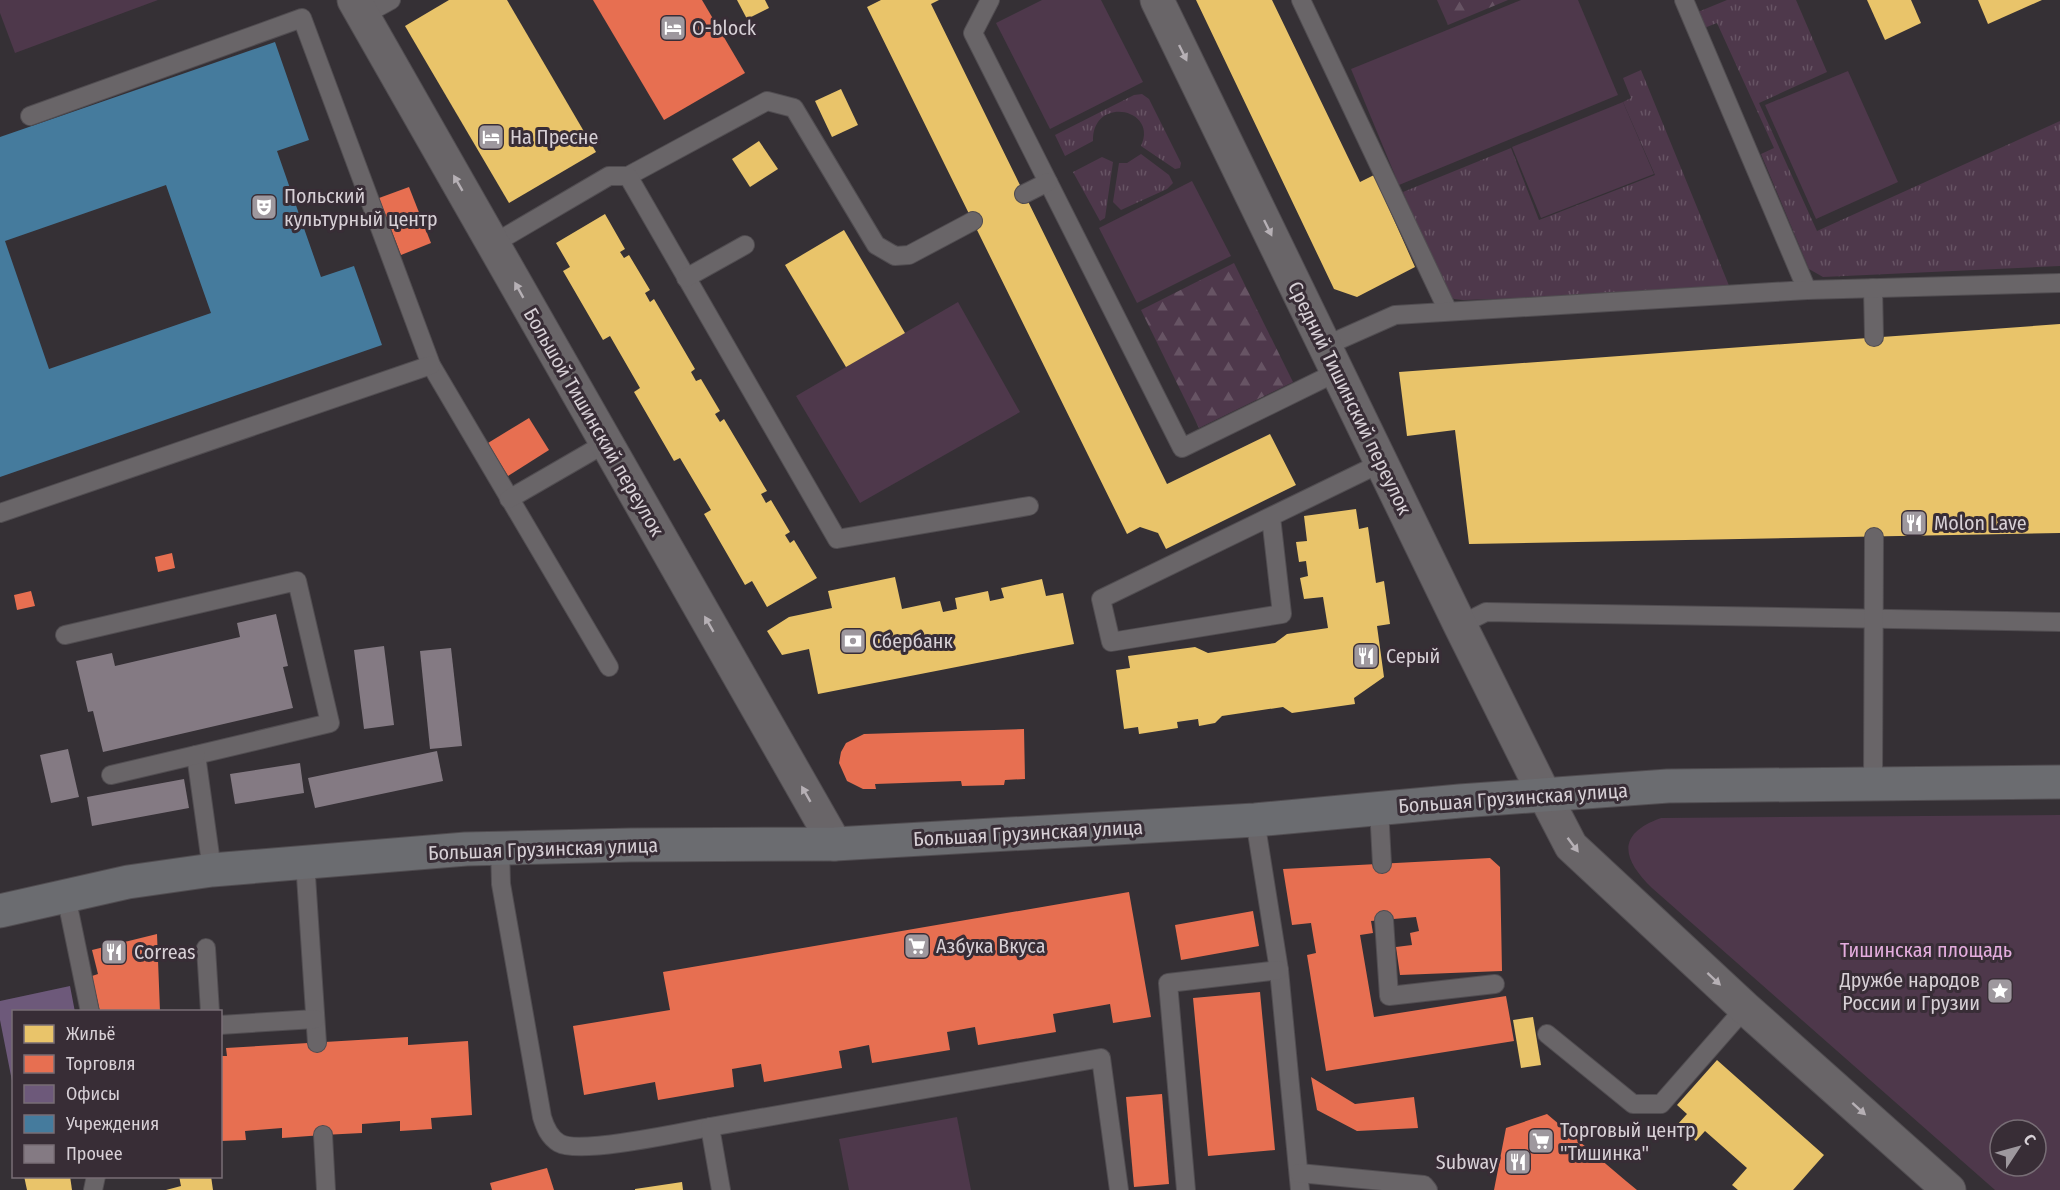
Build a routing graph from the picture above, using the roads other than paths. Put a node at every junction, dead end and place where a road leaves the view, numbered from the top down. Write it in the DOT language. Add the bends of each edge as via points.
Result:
graph roads {
  1 [pos="391,0"];
  2 [pos="990,0"];
  3 [pos="1157,0"];
  4 [pos="1301,0"];
  5 [pos="1684,0"];
  6 [pos="358,8"];
  7 [pos="30,116"];
  8 [pos="628,176"];
  9 [pos="1048,182"];
  10 [pos="1024,194"];
  11 [pos="973,222"];
  12 [pos="493,244"];
  13 [pos="745,244"];
  14 [pos="686,278"];
  15 [pos="2060,284"];
  16 [pos="1873,288"];
  17 [pos="1807,290"];
  18 [pos="1448,311"];
  19 [pos="1874,337"];
  20 [pos="1331,359"];
  21 [pos="431,364"];
  22 [pos="606,443"];
  23 [pos="1381,463"];
  24 [pos="509,499"];
  25 [pos="1029,506"];
  26 [pos="0,513"];
  27 [pos="1271,517"];
  28 [pos="1874,537"];
  29 [pos="1873,619"];
  30 [pos="2060,622"];
  31 [pos="1460,625"];
  32 [pos="65,635"];
  33 [pos="609,667"];
  34 [pos="196,755"];
  35 [pos="111,775"];
  36 [pos="2060,782"];
  37 [pos="1874,784"];
  38 [pos="1544,794"];
  39 [pos="1379,808"];
  40 [pos="1255,820"];
  41 [pos="835,844"];
  42 [pos="500,848"];
  43 [pos="305,861"];
  44 [pos="1382,864"];
  45 [pos="212,870"];
  46 [pos="66,896"];
  47 [pos="0,911"];
  48 [pos="1384,920"];
  49 [pos="206,948"];
  50 [pos="1279,970"];
  51 [pos="1495,984"];
  52 [pos="1745,1008"];
  53 [pos="90,1010"];
  54 [pos="210,1010"];
  55 [pos="315,1019"];
  56 [pos="222,1025"];
  57 [pos="1547,1034"];
  58 [pos="317,1043"];
  59 [pos="711,1128"];
  60 [pos="323,1135"];
  61 [pos="1300,1182"];
  62 [pos="326,1190"];
  63 [pos="721,1190"];
  64 [pos="1119,1190"];
  65 [pos="1186,1190"];
  66 [pos="1428,1190"];
  67 [pos="1949,1190"];
  1 -- 6 [label="lane"];
  2 -- 9 [label="lane" via="973,33"];
  3 -- 20 [label="street, Средний Тишинский переулок, one-way"];
  4 -- 18 [label="lane"];
  5 -- 17 [label="lane"];
  12 -- 6 [label="street, Большой Тишинский переулок, one-way"];
  7 -- 21 [label="lane" via="302,18"];
  8 -- 11 [label="lane" via="767,101 794,108 833,191 876,245 895,256 909,255"];
  8 -- 12 [label="lane" via="609,176"];
  8 -- 14 [label="lane"];
  9 -- 10 [label="lane"];
  9 -- 20 [label="lane" via="1182,448"];
  22 -- 12 [label="street, Большой Тишинский переулок, one-way"];
  13 -- 14 [label="lane"];
  14 -- 25 [label="lane" via="837,539"];
  15 -- 16 [label="lane"];
  16 -- 17 [label="lane"];
  16 -- 19 [label="lane"];
  17 -- 18 [label="lane"];
  18 -- 20 [label="lane" via="1395,315"];
  20 -- 23 [label="street, Средний Тишинский переулок"];
  21 -- 24 [label="lane"];
  21 -- 26 [label="lane"];
  22 -- 24 [label="lane"];
  41 -- 22 [label="street, Большой Тишинский переулок, one-way"];
  23 -- 27 [label="lane"];
  23 -- 31 [label="street, Средний Тишинский переулок"];
  24 -- 33 [label="lane"];
  27 -- 27 [label="lane" via="1101,599 1111,642 1282,614"];
  28 -- 29 [label="lane"];
  29 -- 30 [label="lane"];
  29 -- 31 [label="lane" via="1486,612"];
  29 -- 37 [label="lane"];
  31 -- 38 [label="street, Средний Тишинский переулок"];
  32 -- 34 [label="lane" via="297,581 330,723"];
  34 -- 35 [label="lane"];
  34 -- 45 [label="lane"];
  36 -- 37 [label="main road, Большая Грузинская улица"];
  37 -- 38 [label="main road, Большая Грузинская улица" via="1668,786"];
  38 -- 39 [label="main road, Большая Грузинская улица"];
  38 -- 52 [label="street, one-way" via="1571,846"];
  39 -- 40 [label="main road, Большая Грузинская улица"];
  39 -- 44 [label="lane"];
  40 -- 41 [label="main road, Большая Грузинская улица"];
  40 -- 50 [label="lane"];
  41 -- 42 [label="main road, Большая Грузинская улица"];
  42 -- 43 [label="main road, Большая Грузинская улица"];
  42 -- 59 [label="lane" via="503,894 542,1117 548,1132 560,1143 588,1147"];
  43 -- 45 [label="main road, Большая Грузинская улица"];
  43 -- 55 [label="lane"];
  45 -- 46 [label="main road, Большая Грузинская улица"];
  46 -- 47 [label="main road, Большая Грузинская улица"];
  46 -- 53 [label="lane"];
  48 -- 51 [label="lane" via="1389,996"];
  49 -- 54 [label="lane"];
  50 -- 61 [label="lane"];
  50 -- 65 [label="lane" via="1168,983"];
  52 -- 57 [label="lane" via="1661,1104 1633,1104"];
  52 -- 67 [label="street, one-way"];
  55 -- 56 [label="lane"];
  55 -- 58 [label="lane"];
  59 -- 63 [label="lane"];
  59 -- 64 [label="lane" via="1101,1058"];
  60 -- 62 [label="lane"];
  61 -- 66 [label="lane" via="1424,1185"];
}
